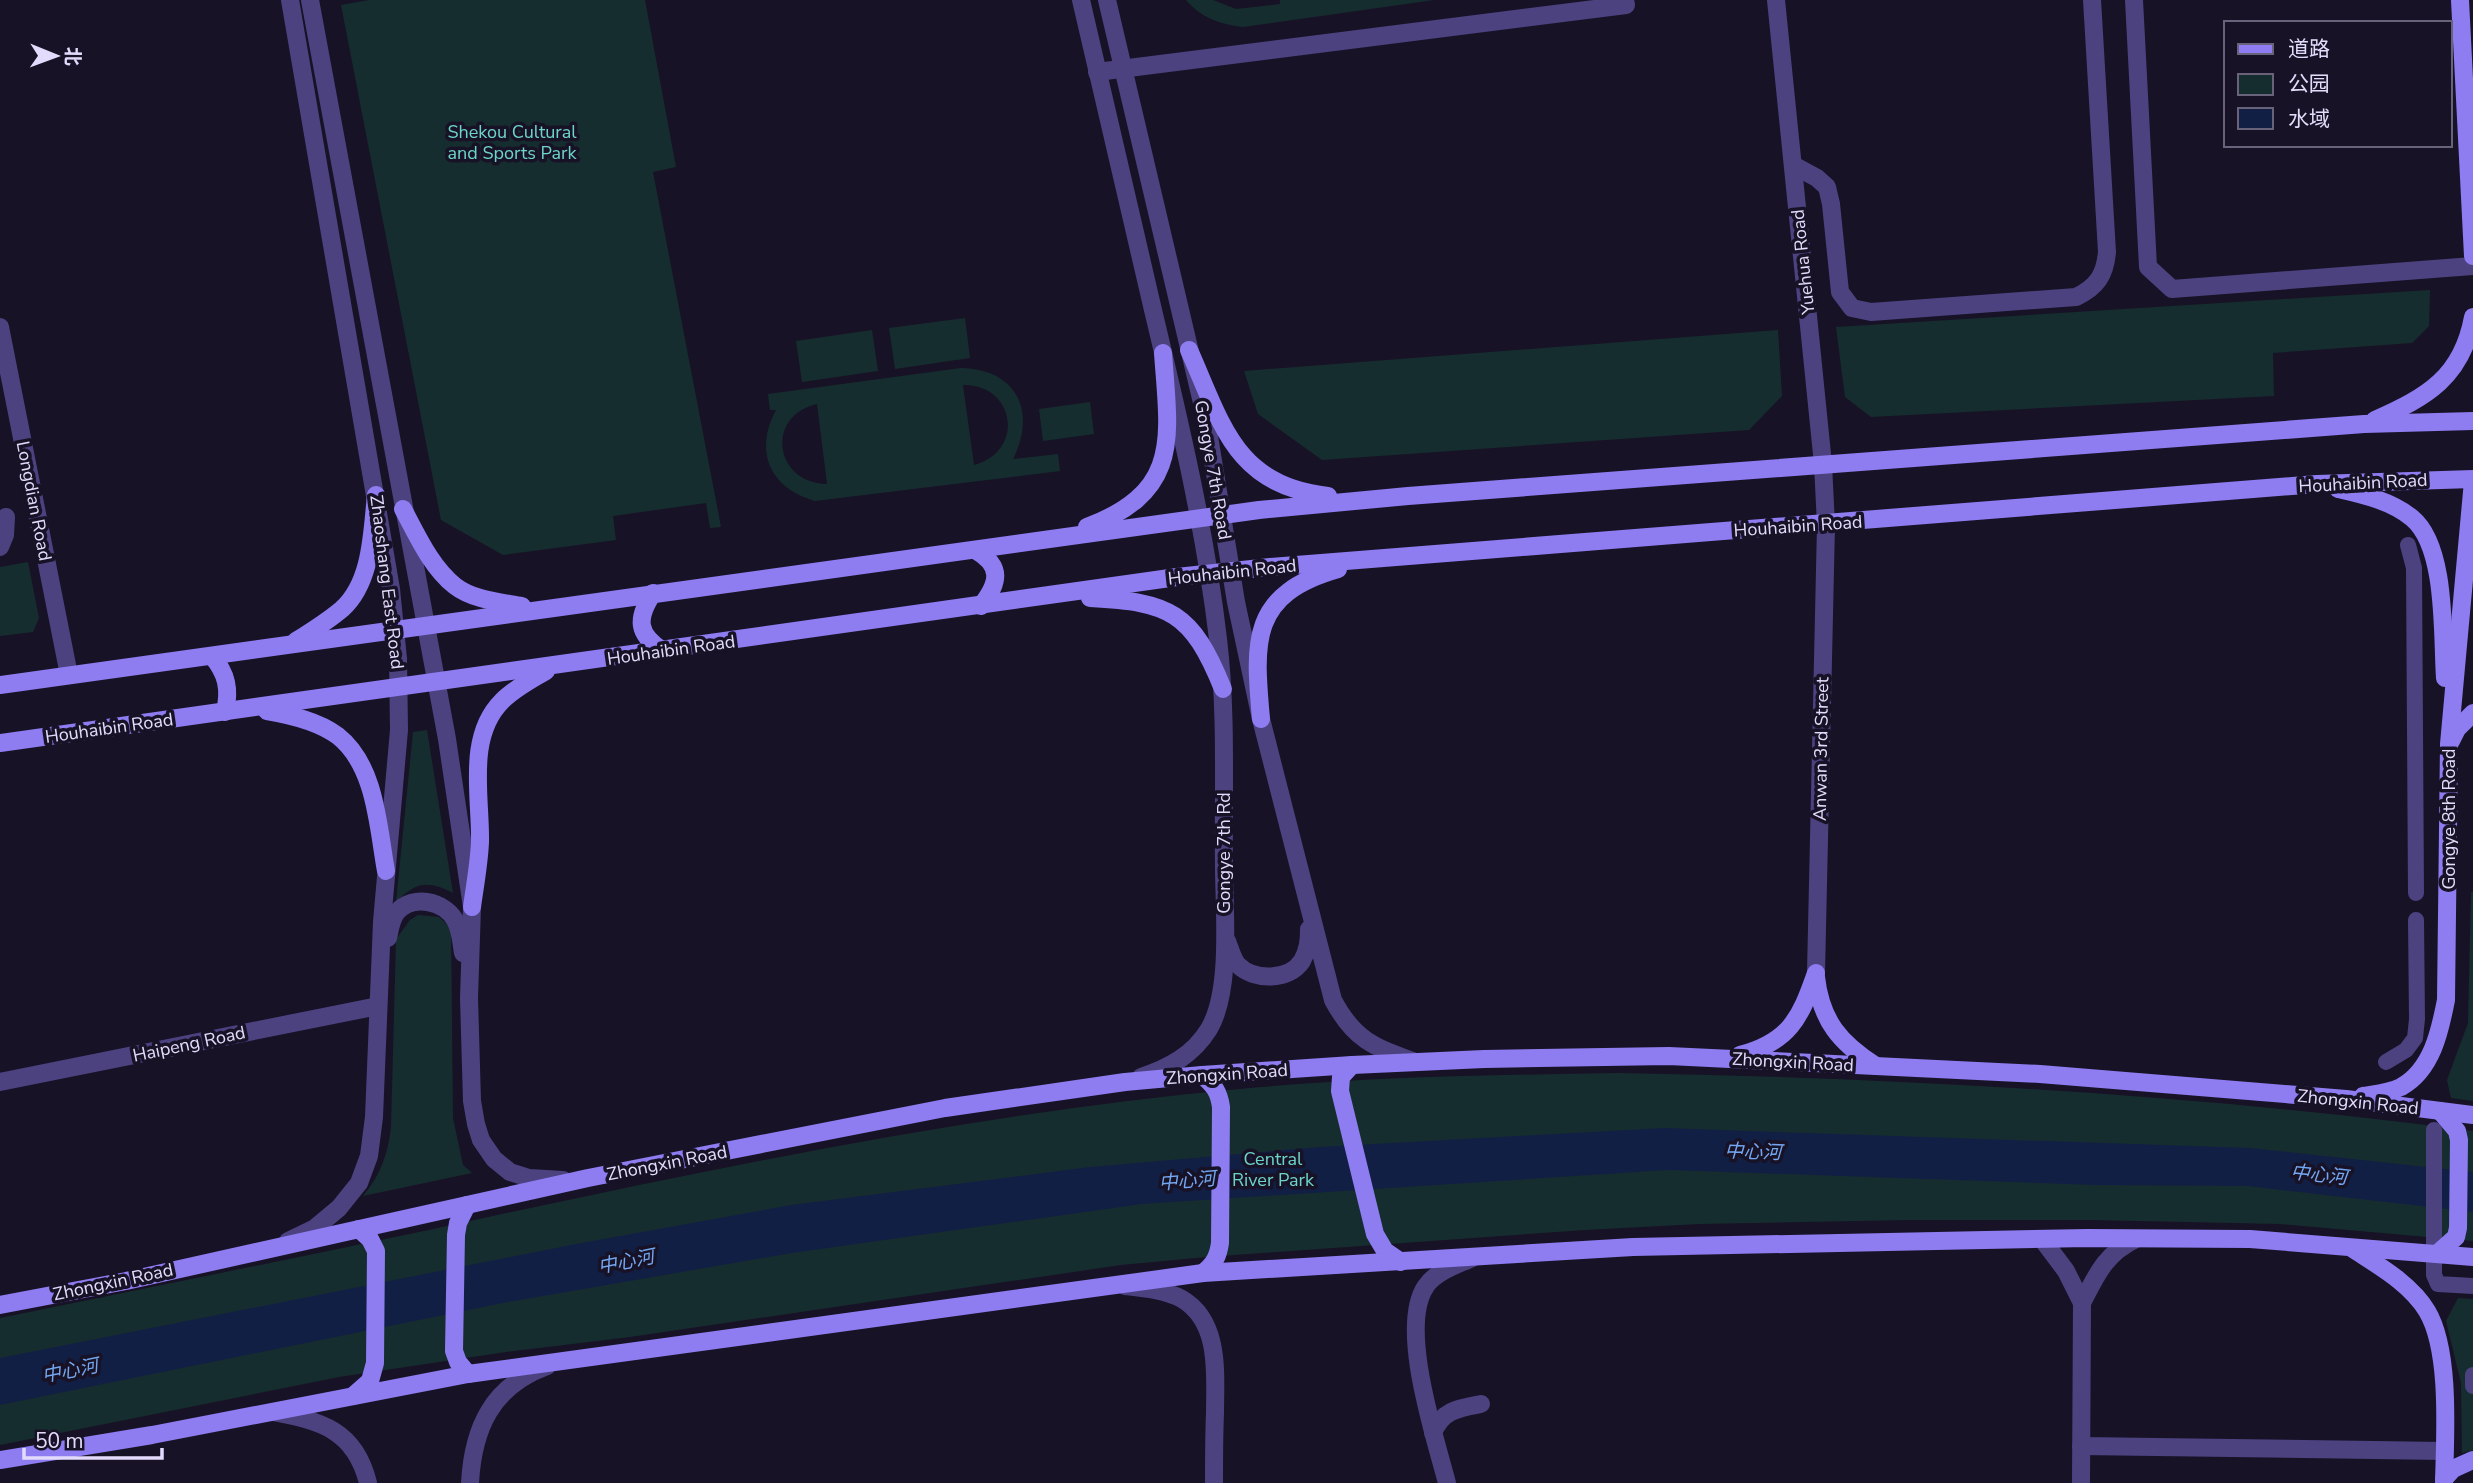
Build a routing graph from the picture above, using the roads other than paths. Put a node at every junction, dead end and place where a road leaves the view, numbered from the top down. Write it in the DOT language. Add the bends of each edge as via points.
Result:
graph roads {
  1 [pos="290,0"];
  2 [pos="310,0"];
  3 [pos="1081,0"];
  4 [pos="1107,0"];
  5 [pos="1626,0"];
  6 [pos="1776,0"];
  7 [pos="2092,0"];
  8 [pos="2134,0"];
  9 [pos="2460,0"];
  10 [pos="1123,68"];
  11 [pos="1097,72"];
  12 [pos="1793,166"];
  13 [pos="2473,256"];
  14 [pos="2473,266"];
  15 [pos="2473,317"];
  16 [pos="0,327"];
  17 [pos="1189,350"];
  18 [pos="1163,352"];
  19 [pos="2473,421"];
  20 [pos="2364,424"];
  21 [pos="1823,464"];
  22 [pos="2473,480"];
  23 [pos="2317,484"];
  24 [pos="376,495"];
  25 [pos="1363,500"];
  26 [pos="404,509"];
  27 [pos="1222,515"];
  28 [pos="6,517"];
  29 [pos="1200,517"];
  30 [pos="1826,525"];
  31 [pos="1058,538"];
  32 [pos="2408,545"];
  33 [pos="0,547"];
  34 [pos="975,550"];
  35 [pos="1372,559"];
  36 [pos="1231,571"];
  37 [pos="1209,574"];
  38 [pos="653,593"];
  39 [pos="1048,596"];
  40 [pos="981,606"];
  41 [pos="543,609"];
  42 [pos="425,625"];
  43 [pos="396,629"];
  44 [pos="290,645"];
  45 [pos="663,651"];
  46 [pos="212,656"];
  47 [pos="554,667"];
  48 [pos="69,675"];
  49 [pos="435,683"];
  50 [pos="0,685"];
  51 [pos="400,688"];
  52 [pos="1223,689"];
  53 [pos="253,708"];
  54 [pos="225,712"];
  55 [pos="2473,713"];
  56 [pos="1261,719"];
  57 [pos="0,743"];
  58 [pos="2449,744"];
  59 [pos="386,871"];
  60 [pos="2416,893"];
  61 [pos="472,907"];
  62 [pos="1310,917"];
  63 [pos="2416,920"];
  64 [pos="1224,934"];
  65 [pos="1816,973"];
  66 [pos="379,978"];
  67 [pos="469,998"];
  68 [pos="378,1006"];
  69 [pos="1728,1059"];
  70 [pos="1415,1062"];
  71 [pos="2386,1062"];
  72 [pos="1352,1065"];
  73 [pos="1876,1066"];
  74 [pos="1202,1075"];
  75 [pos="1125,1082"];
  76 [pos="0,1083"];
  77 [pos="2346,1099"];
  78 [pos="2440,1111"];
  79 [pos="2473,1115"];
  80 [pos="2434,1130"];
  81 [pos="588,1178"];
  82 [pos="467,1205"];
  83 [pos="359,1229"];
  84 [pos="2136,1239"];
  85 [pos="2042,1240"];
  86 [pos="2350,1247"];
  87 [pos="272,1248"];
  88 [pos="2436,1253"];
  89 [pos="2473,1257"];
  90 [pos="1472,1258"];
  91 [pos="1401,1262"];
  92 [pos="1203,1273"];
  93 [pos="1125,1286"];
  94 [pos="2466,1286"];
  95 [pos="2473,1299"];
  96 [pos="2081,1303"];
  97 [pos="0,1305"];
  98 [pos="564,1360"];
  99 [pos="468,1374"];
  100 [pos="2473,1375"];
  101 [pos="2473,1386"];
  102 [pos="353,1396"];
  103 [pos="1481,1404"];
  104 [pos="270,1411"];
  105 [pos="1433,1433"];
  106 [pos="2081,1446"];
  107 [pos="2444,1451"];
  108 [pos="2473,1460"];
  109 [pos="0,1461"];
  110 [pos="2444,1481"];
  111 [pos="368,1483"];
  112 [pos="470,1483"];
  113 [pos="1214,1483"];
  114 [pos="1447,1483"];
  115 [pos="2081,1483"];
  1 -- 24 [label="street, Zhaoshang East Road"];
  2 -- 26 [label="street, Zhaoshang East Road"];
  3 -- 11 [label="street, Gongye 7th Road"];
  4 -- 10 [label="street, Gongye 7th Road"];
  5 -- 10 [label="street" via="1626,5"];
  6 -- 12 [label="street, Yuehua Road"];
  7 -- 12 [label="street" via="2107,252 2101,277 2088,292 2076,298 1885,311 1852,308 1840,292 1827,187"];
  8 -- 14 [label="street" via="2148,267 2172,289"];
  9 -- 13 [label="main road"];
  10 -- 11 [label="street"];
  10 -- 17 [label="street, Gongye 7th Road"];
  11 -- 18 [label="street, Gongye 7th Road"];
  12 -- 21 [label="street, Yuehua Road"];
  15 -- 20 [label="main road" via="2464,352 2445,379 2407,406"];
  16 -- 48 [label="street, Longdian Road"];
  17 -- 25 [label="main road" via="1227,435 1253,467 1291,489"];
  17 -- 27 [label="street, Gongye 7th Road"];
  18 -- 29 [label="street, Gongye 7th Road"];
  18 -- 31 [label="main road" via="1167,444 1152,485 1103,521"];
  19 -- 20 [label="main road"];
  20 -- 21 [label="main road"];
  21 -- 25 [label="main road"];
  21 -- 30 [label="street, Yuehua Road"];
  22 -- 23 [label="main road, Houhaibin Road"];
  22 -- 58 [label="main road, Gongye 8th Road"];
  23 -- 30 [label="main road, Houhaibin Road"];
  23 -- 58 [label="main road" via="2388,503 2424,531 2437,567"];
  24 -- 43 [label="street, Zhaoshang East Road"];
  24 -- 44 [label="main road" via="368,559 354,596"];
  25 -- 27 [label="main road"];
  26 -- 41 [label="main road" via="429,557 455,586 484,598"];
  26 -- 42 [label="street, Zhaoshang East Road"];
  27 -- 29 [label="main road"];
  27 -- 36 [label="street, Gongye 7th Road"];
  28 -- 33 [label="street"];
  29 -- 31 [label="main road"];
  29 -- 37 [label="street, Gongye 7th Road"];
  30 -- 35 [label="main road, Houhaibin Road"];
  30 -- 65 [label="street, Anwan 3rd Street"];
  31 -- 34 [label="main road"];
  32 -- 60 [label="street" via="2414,568"];
  34 -- 38 [label="main road"];
  34 -- 40 [label="main road" via="991,562 995,574 996,585"];
  35 -- 36 [label="main road, Houhaibin Road"];
  35 -- 56 [label="main road" via="1324,573 1277,600 1263,622 1257,649"];
  36 -- 37 [label="main road, Houhaibin Road"];
  36 -- 56 [label="street, Gongye 7th Road"];
  37 -- 39 [label="main road, Houhaibin Road"];
  37 -- 52 [label="street, Gongye 7th Rd"];
  38 -- 41 [label="main road"];
  38 -- 45 [label="main road" via="642,612 642,629"];
  39 -- 40 [label="main road, Houhaibin Road"];
  39 -- 52 [label="main road" via="1122,599 1167,612 1199,638"];
  40 -- 45 [label="main road, Houhaibin Road"];
  41 -- 42 [label="main road"];
  42 -- 43 [label="main road"];
  42 -- 49 [label="street, Zhaoshang East Road"];
  43 -- 44 [label="main road"];
  43 -- 51 [label="street, Zhaoshang East Road"];
  44 -- 46 [label="main road"];
  45 -- 47 [label="main road, Houhaibin Road"];
  46 -- 48 [label="main road"];
  46 -- 54 [label="main road" via="228,683"];
  47 -- 49 [label="main road, Houhaibin Road"];
  47 -- 61 [label="main road" via="500,702 483,733 480,844"];
  48 -- 50 [label="main road"];
  49 -- 51 [label="main road, Houhaibin Road"];
  49 -- 61 [label="street, Zhaoshang East Road"];
  51 -- 53 [label="main road, Houhaibin Road"];
  51 -- 59 [label="street, Zhaoshang East Road"];
  52 -- 64 [label="street, Gongye 7th Rd"];
  53 -- 54 [label="main road, Houhaibin Road"];
  53 -- 59 [label="main road" via="317,725 338,736 353,753 366,776"];
  54 -- 57 [label="main road, Houhaibin Road"];
  55 -- 58 [label="main road"];
  56 -- 62 [label="street, Gongye 7th Road"];
  58 -- 77 [label="main road, Gongye 8th Road" via="2448,964 2441,1027 2431,1054 2413,1078 2389,1092"];
  59 -- 66 [label="street, Zhaoshang East Road"];
  61 -- 67 [label="street, Zhaoshang East Road"];
  62 -- 64 [label="street" via="1309,947 1300,964 1286,974 1250,974 1236,964"];
  62 -- 70 [label="street, Gongye 7th Road" via="1333,1000 1343,1018 1378,1048"];
  63 -- 71 [label="street" via="2415,1038 2406,1050"];
  64 -- 75 [label="street, Gongye 7th Rd" via="1222,988 1209,1029 1181,1060"];
  65 -- 69 [label="main road" via="1806,1004 1785,1034 1769,1045"];
  65 -- 73 [label="main road" via="1830,1025 1856,1053"];
  66 -- 67 [label="street" via="394,917 408,904 428,902 439,905 460,931"];
  66 -- 68 [label="street, Zhaoshang East Road"];
  67 -- 81 [label="street, Zhaoshang East Road" via="472,1101 481,1140 510,1172 553,1181"];
  68 -- 76 [label="street, Haipeng Road"];
  68 -- 87 [label="street, Zhaoshang East Road" via="374,1116 369,1156 359,1183 315,1228"];
  69 -- 70 [label="main road, Zhongxin Road" via="1669,1056"];
  69 -- 73 [label="main road, Zhongxin Road"];
  70 -- 72 [label="main road, Zhongxin Road"];
  72 -- 74 [label="main road, Zhongxin Road"];
  72 -- 91 [label="main road" via="1341,1077 1340,1091 1375,1234 1385,1251"];
  73 -- 77 [label="main road, Zhongxin Road" via="2040,1074"];
  74 -- 75 [label="main road, Zhongxin Road"];
  74 -- 92 [label="main road" via="1219,1094 1220,1107 1220,1243 1212,1266"];
  75 -- 81 [label="main road, Zhongxin Road" via="945,1108"];
  77 -- 78 [label="main road, Zhongxin Road"];
  78 -- 79 [label="main road, Zhongxin Road"];
  78 -- 88 [label="main road" via="2459,1140 2458,1228 2456,1237"];
  80 -- 88 [label="street"];
  81 -- 82 [label="main road, Zhongxin Road"];
  82 -- 83 [label="main road, Zhongxin Road"];
  82 -- 99 [label="main road" via="456,1235 454,1351"];
  83 -- 87 [label="main road, Zhongxin Road"];
  83 -- 102 [label="main road" via="376,1251 375,1363 370,1381"];
  84 -- 85 [label="main road"];
  84 -- 86 [label="main road" via="2249,1239"];
  84 -- 96 [label="street" via="2121,1246 2101,1266"];
  85 -- 90 [label="main road" via="1633,1248"];
  85 -- 96 [label="street" via="2066,1271"];
  86 -- 88 [label="main road"];
  86 -- 107 [label="main road" via="2409,1289 2428,1313 2439,1343 2444,1380"];
  87 -- 97 [label="main road, Zhongxin Road"];
  88 -- 89 [label="main road"];
  88 -- 94 [label="street" via="2438,1284"];
  90 -- 91 [label="main road"];
  90 -- 105 [label="street" via="1426,1284 1416,1307 1418,1359"];
  91 -- 92 [label="main road"];
  92 -- 93 [label="main road"];
  93 -- 98 [label="main road"];
  93 -- 113 [label="street" via="1182,1299 1204,1321 1215,1372"];
  94 -- 95 [label="street"];
  96 -- 106 [label="street"];
  98 -- 99 [label="main road"];
  98 -- 112 [label="street" via="513,1383 492,1405 476,1440"];
  99 -- 102 [label="main road"];
  100 -- 101 [label="street"];
  102 -- 104 [label="main road"];
  103 -- 105 [label="street" via="1443,1415"];
  104 -- 109 [label="main road"];
  104 -- 111 [label="street" via="313,1420 337,1432 364,1466"];
  105 -- 114 [label="street"];
  106 -- 107 [label="street"];
  106 -- 115 [label="street"];
  107 -- 110 [label="main road"];
  108 -- 110 [label="main road" via="2453,1469"];
}
